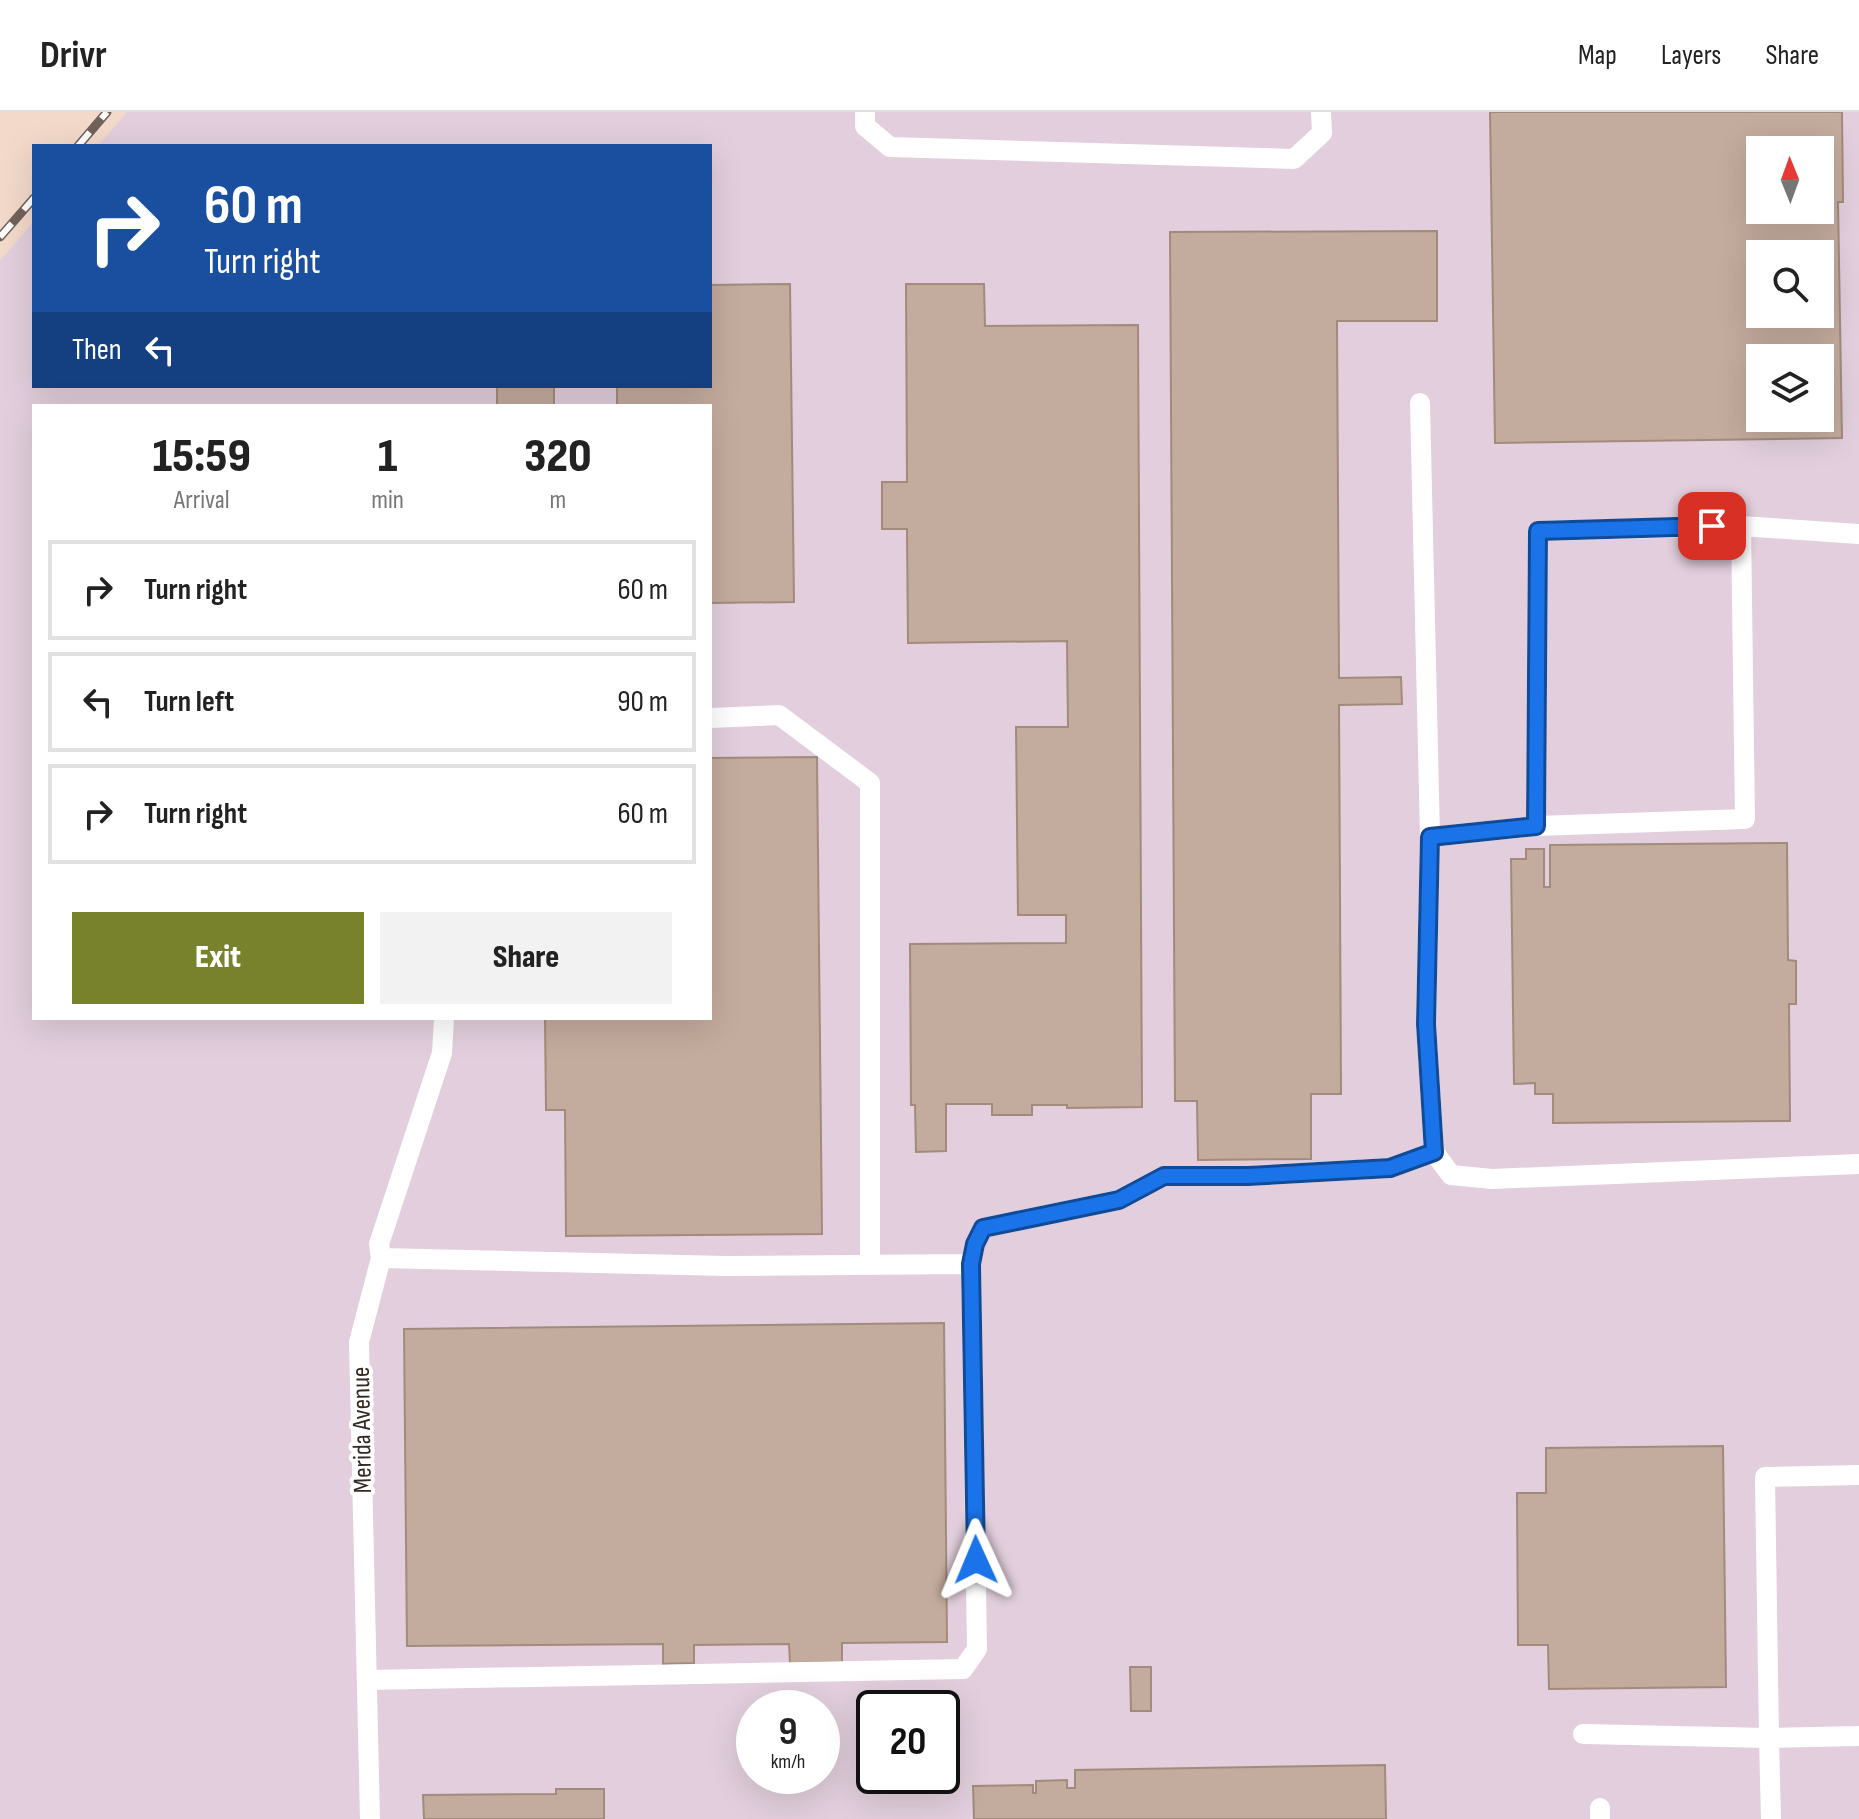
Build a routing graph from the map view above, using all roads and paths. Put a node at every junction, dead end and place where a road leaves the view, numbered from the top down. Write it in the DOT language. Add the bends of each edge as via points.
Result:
graph roads {
  1 [pos="865,112"];
  2 [pos="1321,112"];
  3 [pos="1420,403"];
  4 [pos="1741,526"];
  5 [pos="1859,534"];
  6 [pos="712,718"];
  7 [pos="1536,826"];
  8 [pos="1430,837"];
  9 [pos="444,1020"];
  10 [pos="1434,1152"];
  11 [pos="1859,1164"];
  12 [pos="381,1258"];
  13 [pos="971,1264"];
  14 [pos="870,1265"];
  15 [pos="1859,1475"];
  16 [pos="367,1680"];
  17 [pos="1583,1734"];
  18 [pos="1859,1736"];
  19 [pos="1769,1738"];
  20 [pos="370,1819"];
  21 [pos="1771,1819"];
  1 -- 2 [label="lane" via="865,126 890,147 1294,159 1322,133"];
  3 -- 8 [label="lane"];
  4 -- 5 [label="lane"];
  4 -- 7 [label="lane" via="1538,531"];
  4 -- 7 [label="lane" via="1745,819"];
  6 -- 14 [label="lane" via="779,715 870,783"];
  7 -- 8 [label="lane"];
  8 -- 10 [label="lane" via="1426,1024"];
  9 -- 12 [label="lane, Merida Avenue" via="442,1053 379,1244"];
  10 -- 11 [label="lane" via="1451,1175 1492,1179"];
  10 -- 13 [label="lane" via="1390,1168 1164,1176 1119,1200 983,1228"];
  12 -- 14 [label="lane"];
  12 -- 16 [label="lane, Merida Avenue" via="359,1342"];
  13 -- 14 [label="lane"];
  13 -- 16 [label="lane" via="977,1649 963,1669"];
  15 -- 19 [label="lane" via="1765,1477"];
  16 -- 20 [label="lane, Merida Avenue"];
  17 -- 19 [label="lane"];
  18 -- 19 [label="lane"];
  19 -- 21 [label="lane"];
}
